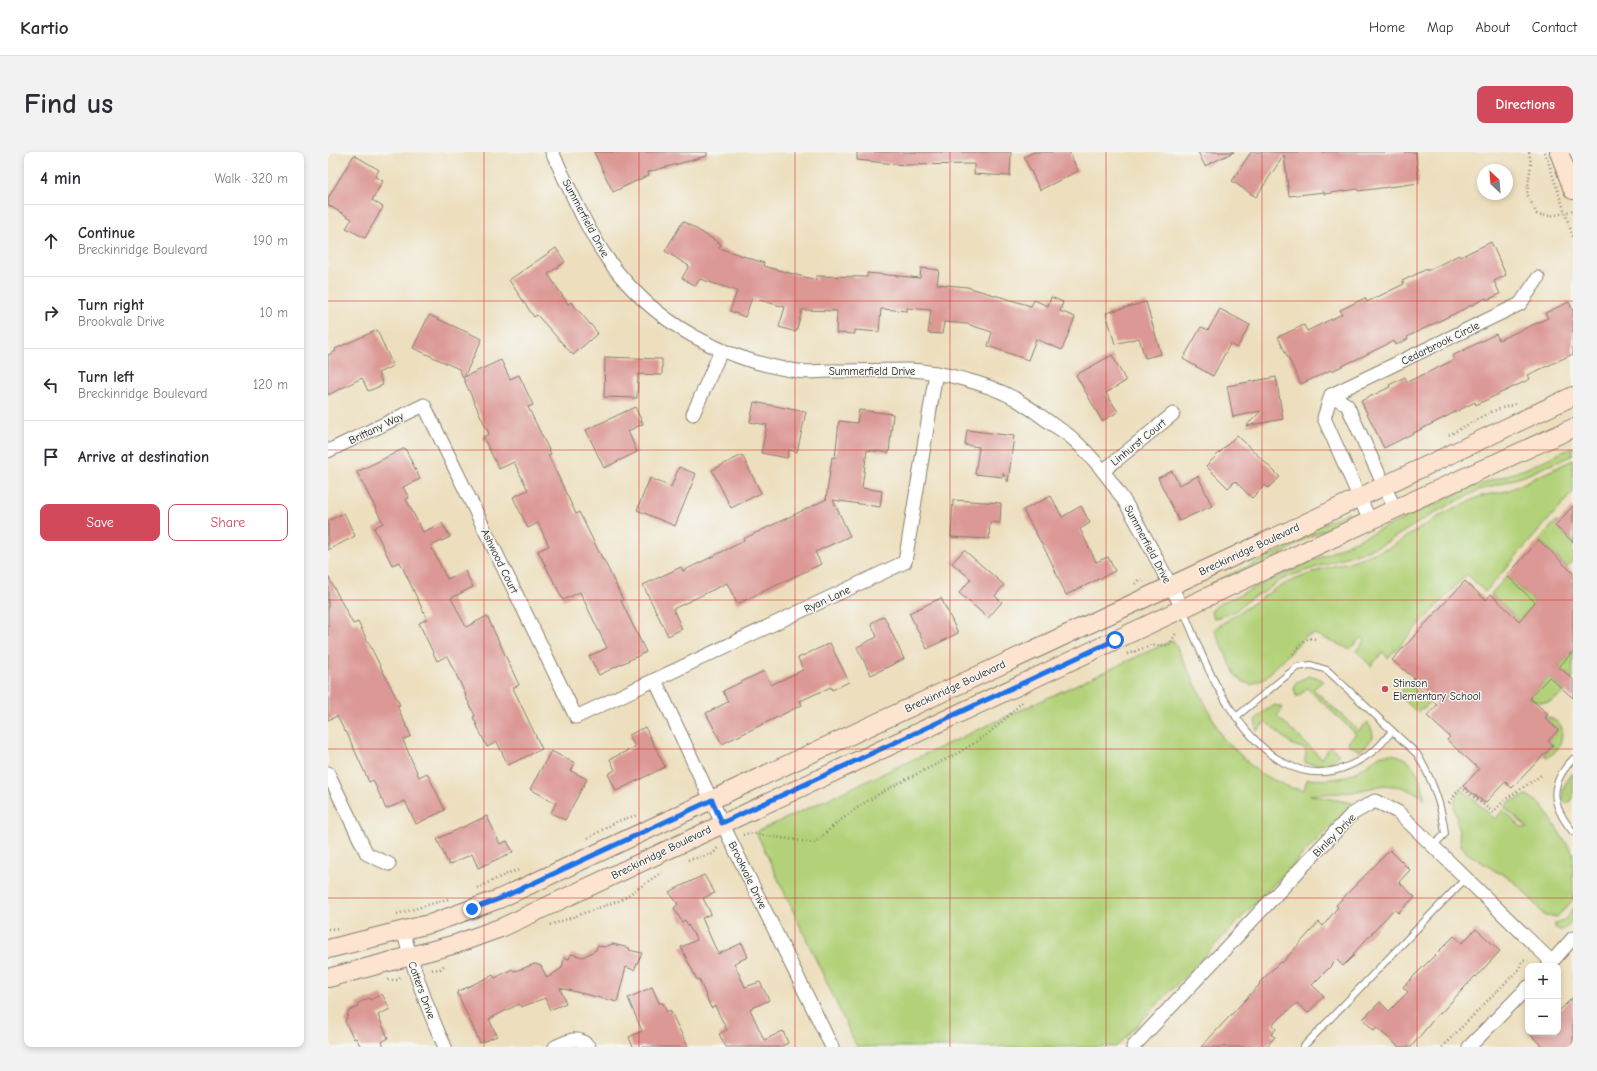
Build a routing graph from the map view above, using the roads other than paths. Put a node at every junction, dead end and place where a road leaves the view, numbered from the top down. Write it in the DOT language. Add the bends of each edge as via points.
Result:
graph roads {
  1 [pos="552,152"];
  2 [pos="1560,152"];
  3 [pos="1573,190"];
  4 [pos="1538,278"];
  5 [pos="721,351"];
  6 [pos="936,373"];
  7 [pos="1331,395"];
  8 [pos="1573,396"];
  9 [pos="424,405"];
  10 [pos="693,414"];
  11 [pos="1173,414"];
  12 [pos="1573,428"];
  13 [pos="328,451"];
  14 [pos="1103,471"];
  15 [pos="1383,486"];
  16 [pos="1360,496"];
  17 [pos="1395,509"];
  18 [pos="1370,521"];
  19 [pos="1170,586"];
  20 [pos="1183,609"];
  21 [pos="655,680"];
  22 [pos="576,717"];
  23 [pos="1236,717"];
  24 [pos="1392,731"];
  25 [pos="1573,759"];
  26 [pos="328,773"];
  27 [pos="712,800"];
  28 [pos="722,823"];
  29 [pos="1573,832"];
  30 [pos="1433,846"];
  31 [pos="389,864"];
  32 [pos="1466,878"];
  33 [pos="403,931"];
  34 [pos="1573,938"];
  35 [pos="328,949"];
  36 [pos="1549,963"];
  37 [pos="1551,963"];
  38 [pos="413,965"];
  39 [pos="328,978"];
  40 [pos="1525,990"];
  41 [pos="445,1047"];
  42 [pos="555,1047"];
  43 [pos="589,1047"];
  44 [pos="832,1047"];
  45 [pos="1133,1047"];
  46 [pos="1303,1047"];
  47 [pos="1469,1047"];
  1 -- 5 [label="street, Summerfield Drive" via="596,242 609,262 640,298 658,313 698,340"];
  2 -- 3 [label="street"];
  4 -- 7 [label="street, Cedarbrook Circle" via="1520,304"];
  5 -- 6 [label="street, Summerfield Drive" via="800,372 910,370"];
  5 -- 10 [label="street"];
  6 -- 14 [label="street, Summerfield Drive" via="980,384 1013,398 1073,439"];
  6 -- 21 [label="street, Ryan Lane" via="905,562"];
  7 -- 15 [label="street" via="1347,405"];
  7 -- 16 [label="street" via="1324,418"];
  8 -- 15 [label="street, Breckinridge Boulevard"];
  9 -- 13 [label="street, Brittany Way"];
  9 -- 22 [label="street, Ashwood Court"];
  11 -- 14 [label="street, Linhurst Court"];
  12 -- 17 [label="street, Breckinridge Boulevard"];
  14 -- 19 [label="street, Summerfield Drive" via="1128,504"];
  15 -- 16 [label="street, Breckinridge Boulevard"];
  15 -- 17 [label="street"];
  16 -- 18 [label="street"];
  16 -- 19 [label="street, Breckinridge Boulevard"];
  17 -- 18 [label="street, Breckinridge Boulevard"];
  18 -- 20 [label="street, Breckinridge Boulevard"];
  19 -- 20 [label="street, Summerfield Drive"];
  19 -- 27 [label="street, Breckinridge Boulevard"];
  20 -- 23 [label="lane" via="1217,688"];
  20 -- 28 [label="street, Breckinridge Boulevard"];
  21 -- 22 [label="street, Ryan Lane"];
  21 -- 27 [label="street, Brookvale Drive"];
  23 -- 24 [label="lane" via="1253,739 1271,755 1292,768 1313,773 1338,771 1356,763 1377,748"];
  23 -- 24 [label="lane" via="1297,667 1311,665 1326,670"];
  24 -- 30 [label="lane" via="1417,754 1426,769 1443,817 1445,834"];
  25 -- 29 [label="lane" via="1563,770 1555,788 1556,803"];
  26 -- 31 [label="street" via="367,854"];
  27 -- 28 [label="street, Brookvale Drive"];
  27 -- 33 [label="street, Breckinridge Boulevard" via="499,899"];
  28 -- 38 [label="street, Breckinridge Boulevard" via="503,927 456,944"];
  28 -- 44 [label="street, Brookvale Drive"];
  30 -- 32 [label="street, Binley Drive"];
  30 -- 45 [label="street, Binley Drive" via="1398,812 1375,801 1352,814"];
  32 -- 36 [label="street, Binley Drive"];
  32 -- 46 [label="lane"];
  33 -- 35 [label="street, Breckinridge Boulevard"];
  33 -- 38 [label="street, Cotters Drive"];
  34 -- 37 [label="street"];
  38 -- 39 [label="street, Breckinridge Boulevard"];
  38 -- 41 [label="street, Cotters Drive"];
  40 -- 47 [label="street"];
  42 -- 43 [label="street" via="574,1039 585,1042"];
}
